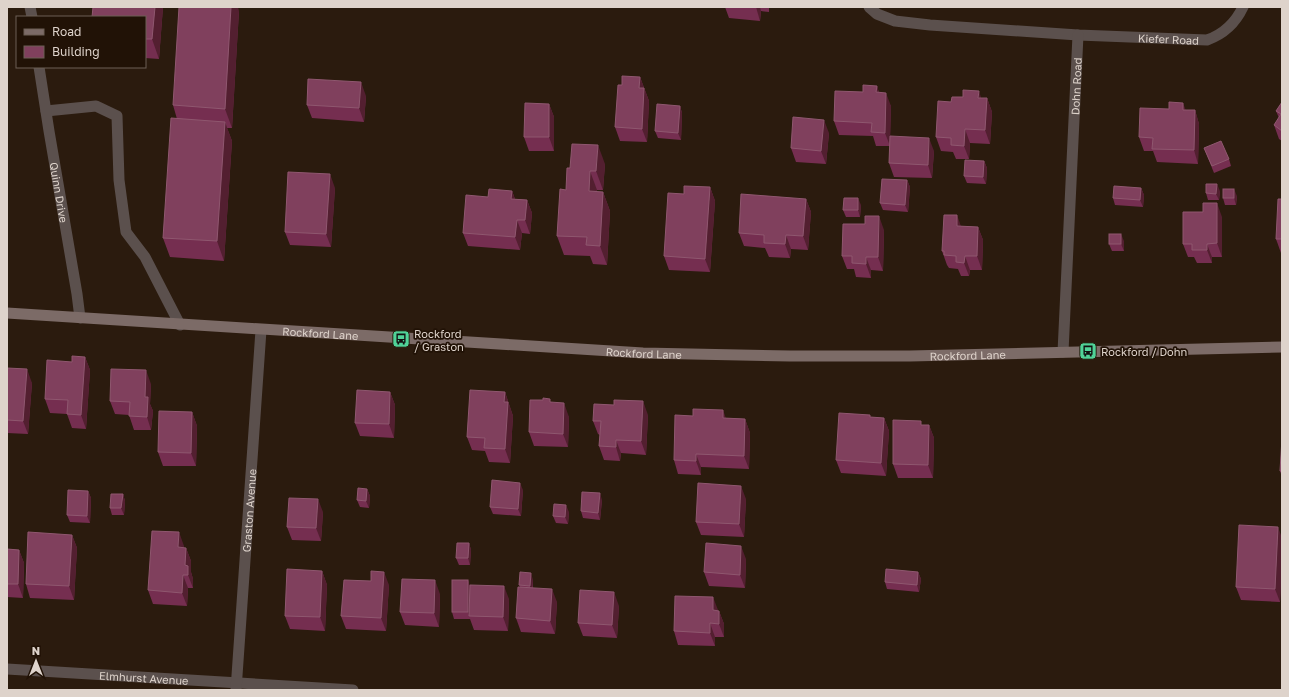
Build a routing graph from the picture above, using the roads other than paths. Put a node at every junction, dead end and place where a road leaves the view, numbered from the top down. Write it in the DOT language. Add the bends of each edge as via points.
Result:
graph roads {
  1 [pos="869,7"];
  2 [pos="1243,7"];
  3 [pos="1078,35"];
  4 [pos="39,68"];
  5 [pos="46,111"];
  6 [pos="7,313"];
  7 [pos="80,318"];
  8 [pos="180,325"];
  9 [pos="261,330"];
  10 [pos="1282,347"];
  11 [pos="1063,352"];
  12 [pos="7,669"];
  13 [pos="236,686"];
  14 [pos="353,690"];
  1 -- 3 [label="street" via="876,14 895,21"];
  2 -- 3 [label="street, Kiefer Road" via="1232,25 1219,36 1207,40"];
  3 -- 11 [label="street, Dohn Road"];
  4 -- 5 [label="street, Quinn Drive"];
  5 -- 7 [label="street, Quinn Drive"];
  5 -- 8 [label="street" via="96,106 117,116 119,180 126,232 146,257"];
  6 -- 7 [label="main road, Rockford Lane"];
  7 -- 8 [label="main road, Rockford Lane"];
  8 -- 9 [label="main road, Rockford Lane"];
  9 -- 11 [label="main road, Rockford Lane" via="643,353 910,356"];
  9 -- 13 [label="street, Graston Avenue"];
  10 -- 11 [label="main road, Rockford Lane"];
  12 -- 13 [label="street, Elmhurst Avenue"];
  13 -- 14 [label="street, Elmhurst Avenue"];
}
